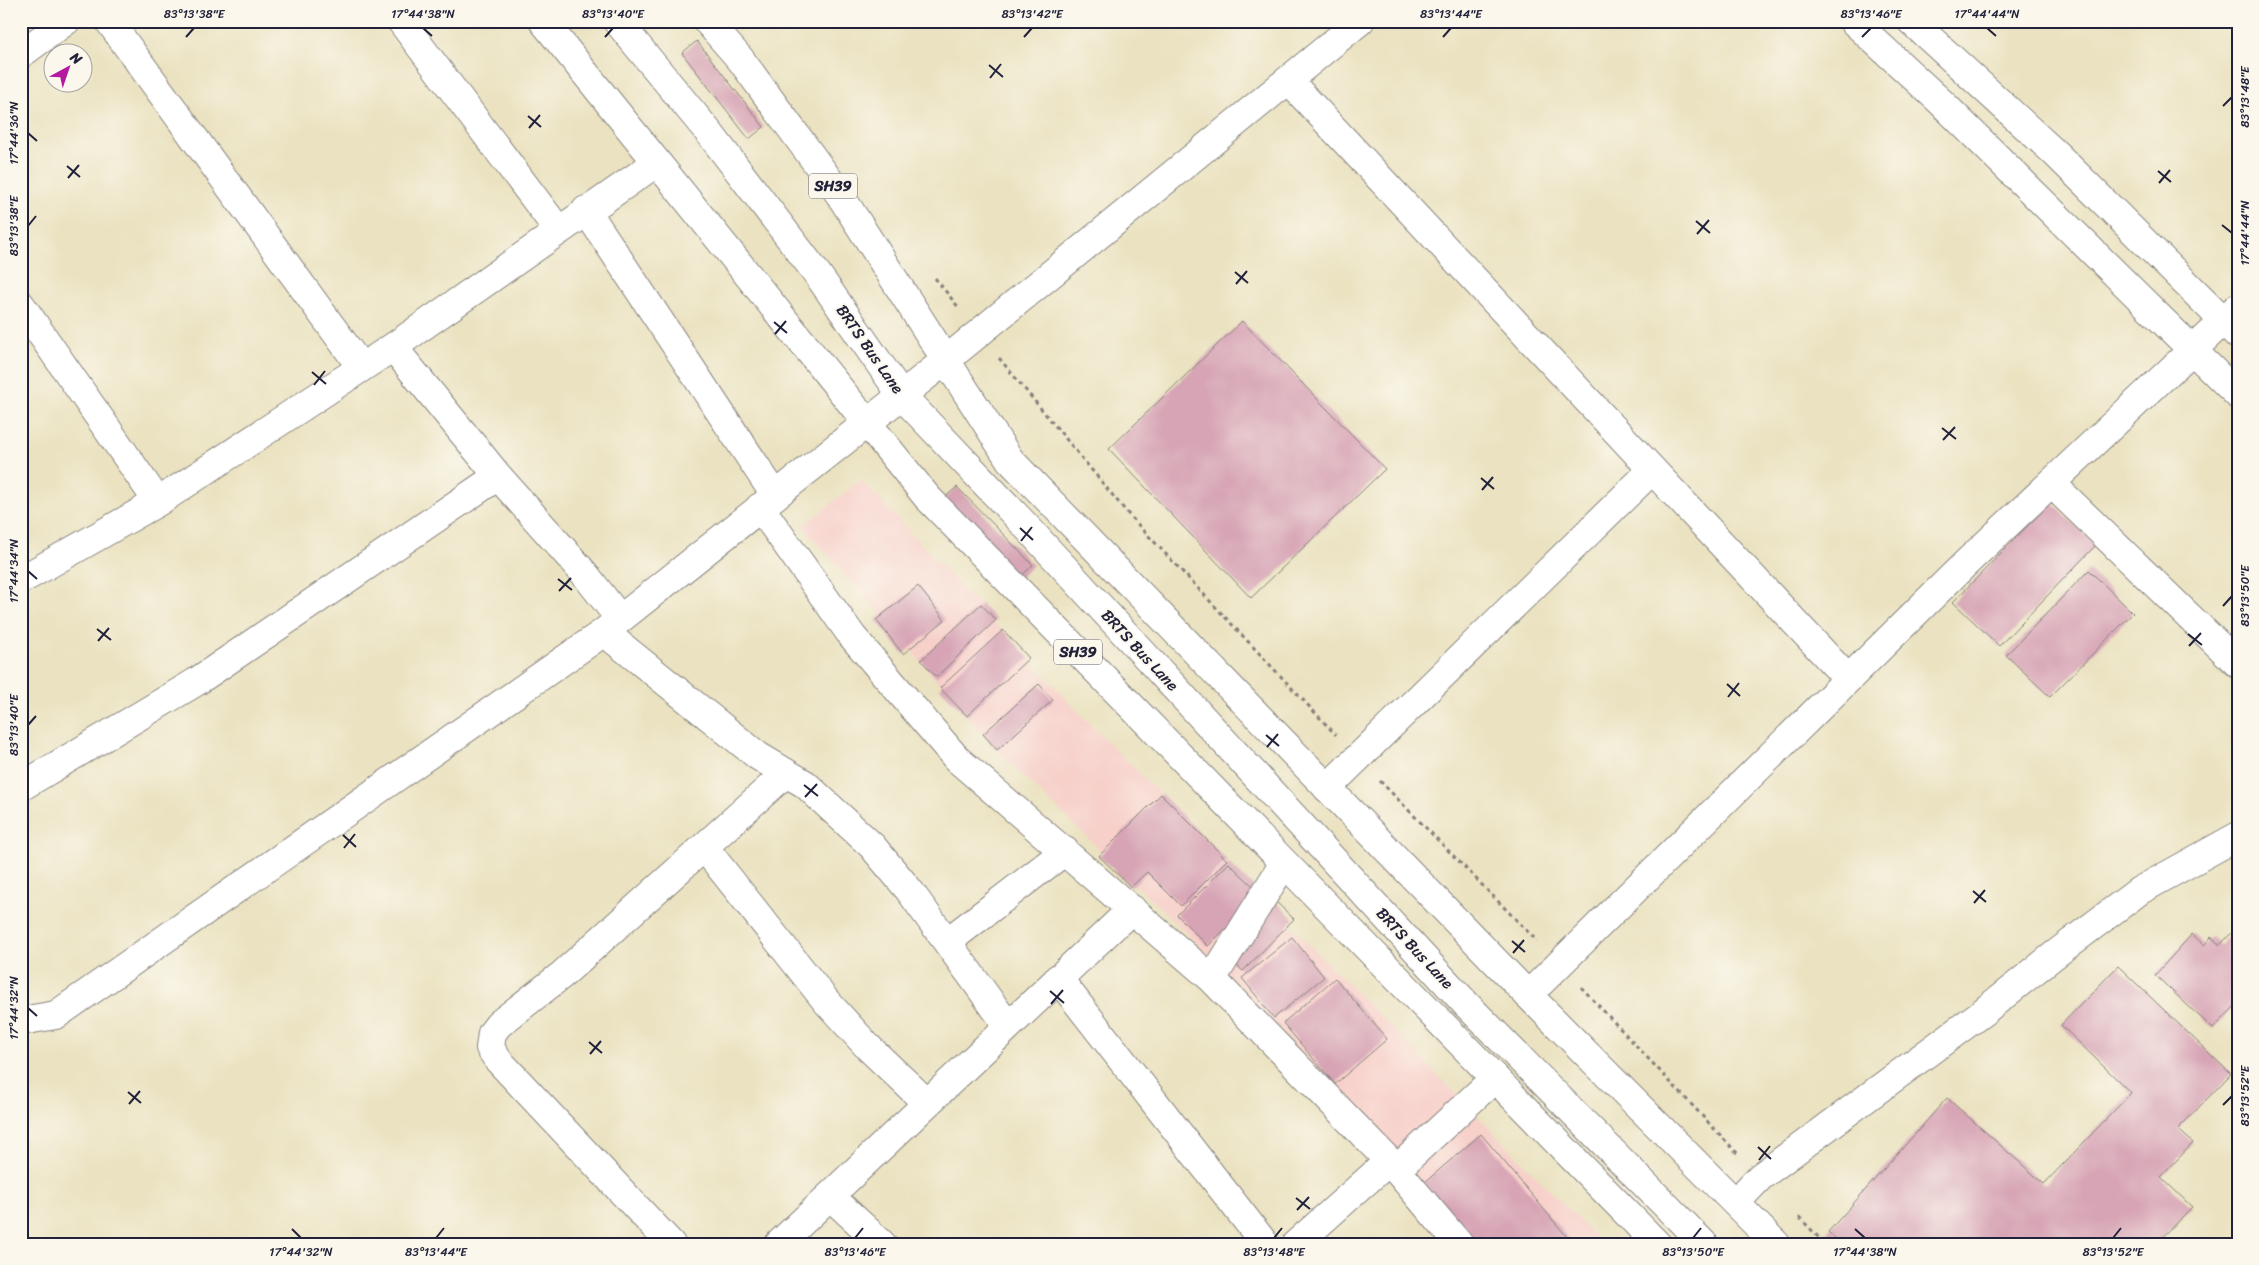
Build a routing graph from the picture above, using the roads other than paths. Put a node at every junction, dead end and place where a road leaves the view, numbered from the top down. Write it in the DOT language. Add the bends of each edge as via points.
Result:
graph roads {
  1 [pos="66,21"];
  2 [pos="109,21"];
  3 [pos="401,21"];
  4 [pos="543,21"];
  5 [pos="617,21"];
  6 [pos="707,21"];
  7 [pos="1360,21"];
  8 [pos="1853,21"];
  9 [pos="1911,21"];
  10 [pos="21,54"];
  11 [pos="1288,80"];
  12 [pos="656,163"];
  13 [pos="586,210"];
  14 [pos="560,231"];
  15 [pos="21,305"];
  16 [pos="2233,321"];
  17 [pos="393,347"];
  18 [pos="2192,350"];
  19 [pos="946,360"];
  20 [pos="362,367"];
  21 [pos="2238,395"];
  22 [pos="902,396"];
  23 [pos="867,423"];
  24 [pos="1652,470"];
  25 [pos="498,476"];
  26 [pos="2051,483"];
  27 [pos="768,501"];
  28 [pos="158,502"];
  29 [pos="21,580"];
  30 [pos="612,625"];
  31 [pos="2238,664"];
  32 [pos="1848,679"];
  33 [pos="786,772"];
  34 [pos="21,786"];
  35 [pos="1327,788"];
  36 [pos="2238,836"];
  37 [pos="704,847"];
  38 [pos="1065,851"];
  39 [pos="1284,863"];
  40 [pos="1132,909"];
  41 [pos="947,942"];
  42 [pos="1058,978"];
  43 [pos="1212,979"];
  44 [pos="1528,995"];
  45 [pos="21,1021"];
  46 [pos="1008,1026"];
  47 [pos="1495,1078"];
  48 [pos="927,1103"];
  49 [pos="1393,1165"];
  50 [pos="830,1196"];
  51 [pos="1736,1202"];
  52 [pos="671,1244"];
  53 [pos="779,1244"];
  54 [pos="882,1244"];
  55 [pos="1266,1244"];
  56 [pos="1296,1244"];
  57 [pos="1459,1244"];
  58 [pos="1656,1244"];
  59 [pos="1704,1244"];
  60 [pos="1776,1244"];
  1 -- 10 [label="street"];
  2 -- 20 [label="street"];
  3 -- 14 [label="street"];
  4 -- 12 [label="street, SH39"];
  5 -- 22 [label="street, BRTS Bus Lane" via="711,135 812,267"];
  6 -- 19 [label="street, SH39" via="741,60 840,196"];
  7 -- 11 [label="street"];
  8 -- 18 [label="street" via="1942,103"];
  9 -- 16 [label="street"];
  11 -- 19 [label="street"];
  11 -- 24 [label="street"];
  12 -- 13 [label="street"];
  12 -- 23 [label="street, SH39"];
  13 -- 14 [label="street"];
  13 -- 27 [label="street"];
  14 -- 17 [label="street"];
  15 -- 28 [label="street"];
  16 -- 18 [label="street"];
  17 -- 20 [label="street"];
  17 -- 25 [label="street"];
  18 -- 21 [label="street"];
  18 -- 26 [label="street"];
  19 -- 22 [label="street"];
  19 -- 35 [label="street, SH39" via="1010,460"];
  20 -- 28 [label="street"];
  22 -- 23 [label="street"];
  22 -- 59 [label="street, BRTS Bus Lane" via="1467,1005"];
  23 -- 27 [label="street"];
  23 -- 39 [label="street, SH39" via="927,497"];
  24 -- 32 [label="street"];
  24 -- 35 [label="street"];
  25 -- 30 [label="street" via="584,573"];
  25 -- 34 [label="street" via="196,682"];
  26 -- 31 [label="street"];
  26 -- 32 [label="street"];
  27 -- 30 [label="street"];
  27 -- 38 [label="street" via="852,636 957,758"];
  28 -- 29 [label="street"];
  30 -- 33 [label="street" via="758,756"];
  30 -- 45 [label="street" via="56,1015"];
  32 -- 44 [label="street"];
  33 -- 37 [label="street"];
  33 -- 41 [label="street" via="806,784 872,846"];
  35 -- 44 [label="street, SH39"];
  36 -- 51 [label="street" via="2139,891 1983,1012 1760,1177"];
  37 -- 48 [label="street" via="826,1001 868,1047"];
  37 -- 52 [label="street" via="563,974 498,1024 492,1033 490,1048"];
  38 -- 40 [label="street"];
  38 -- 41 [label="street"];
  39 -- 43 [label="street"];
  39 -- 47 [label="street, SH39"];
  40 -- 42 [label="street"];
  40 -- 43 [label="street"];
  41 -- 46 [label="street"];
  42 -- 46 [label="street"];
  42 -- 55 [label="street"];
  43 -- 49 [label="street"];
  44 -- 51 [label="street, SH39"];
  46 -- 48 [label="street"];
  47 -- 49 [label="street"];
  47 -- 58 [label="street, SH39"];
  48 -- 50 [label="street"];
  49 -- 56 [label="street"];
  49 -- 57 [label="street"];
  50 -- 53 [label="street"];
  50 -- 54 [label="street"];
  51 -- 60 [label="street, SH39"];
}
